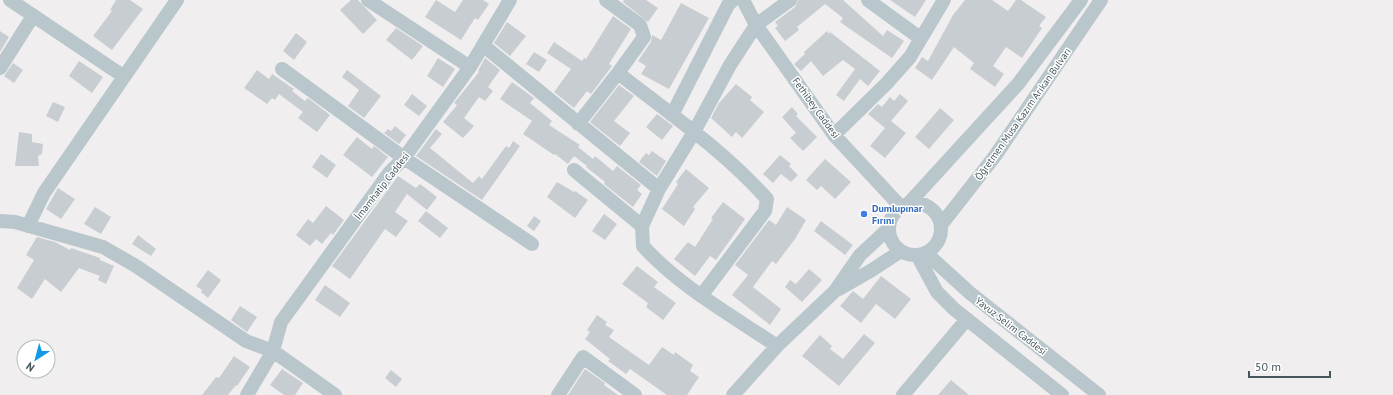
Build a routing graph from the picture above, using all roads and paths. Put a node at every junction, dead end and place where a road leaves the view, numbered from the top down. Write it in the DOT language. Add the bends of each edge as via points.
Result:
graph roads {
  1 [pos="10,0"];
  2 [pos="177,0"];
  3 [pos="368,0"];
  4 [pos="510,0"];
  5 [pos="606,0"];
  6 [pos="743,0"];
  7 [pos="790,0"];
  8 [pos="868,0"];
  9 [pos="944,0"];
  10 [pos="1081,0"];
  11 [pos="1101,0"];
  12 [pos="727,2"];
  13 [pos="33,16"];
  14 [pos="756,25"];
  15 [pos="920,38"];
  16 [pos="484,46"];
  17 [pos="470,66"];
  18 [pos="0,68"];
  19 [pos="282,69"];
  20 [pos="618,73"];
  21 [pos="123,76"];
  22 [pos="672,115"];
  23 [pos="578,124"];
  24 [pos="694,132"];
  25 [pos="834,135"];
  26 [pos="404,158"];
  27 [pos="573,171"];
  28 [pos="659,189"];
  29 [pos="905,205"];
  30 [pos="0,220"];
  31 [pos="941,225"];
  32 [pos="28,226"];
  33 [pos="642,226"];
  34 [pos="889,228"];
  35 [pos="532,244"];
  36 [pos="901,250"];
  37 [pos="921,254"];
  38 [pos="835,291"];
  39 [pos="701,296"];
  40 [pos="967,319"];
  41 [pos="777,346"];
  42 [pos="273,351"];
  43 [pos="1057,394"];
  44 [pos="247,395"];
  45 [pos="335,395"];
  46 [pos="558,395"];
  47 [pos="635,395"];
  48 [pos="733,395"];
  49 [pos="903,395"];
  50 [pos="1099,395"];
  1 -- 13 [label="street"];
  2 -- 21 [label="street"];
  3 -- 17 [label="street"];
  4 -- 16 [label="street, İmamhatip Caddesi"];
  5 -- 20 [label="street" via="640,25 644,37"];
  6 -- 14 [label="street, Fethibey Caddesi"];
  7 -- 14 [label="street"];
  8 -- 15 [label="street"];
  9 -- 15 [label="street"];
  10 -- 29 [label="street, Öğretmen Musa Kazım Arıkan Bulvarı" via="1018,84"];
  11 -- 31 [label="street, Öğretmen Musa Kazım Arıkan Bulvarı" via="995,156"];
  12 -- 22 [label="street"];
  13 -- 18 [label="street"];
  13 -- 21 [label="street"];
  14 -- 24 [label="street"];
  14 -- 25 [label="street, Fethibey Caddesi"];
  15 -- 25 [label="street" via="910,57 892,78"];
  16 -- 17 [label="street, İmamhatip Caddesi"];
  16 -- 23 [label="street"];
  17 -- 26 [label="street, İmamhatip Caddesi"];
  19 -- 26 [label="street"];
  20 -- 22 [label="street"];
  20 -- 23 [label="street"];
  21 -- 32 [label="street" via="44,193"];
  22 -- 24 [label="street"];
  23 -- 28 [label="street"];
  24 -- 28 [label="street"];
  24 -- 39 [label="street" via="767,199 765,211"];
  25 -- 29 [label="street, Fethibey Caddesi"];
  26 -- 35 [label="street"];
  26 -- 42 [label="street, İmamhatip Caddesi" via="389,173 281,322"];
  27 -- 33 [label="street"];
  28 -- 33 [label="street"];
  29 -- 31 [label="street" via="926,205 939,217"];
  29 -- 34 [label="street" via="895,212"];
  30 -- 32 [label="street"];
  31 -- 37 [label="street" via="938,242 933,248"];
  32 -- 42 [label="street" via="104,247 246,341"];
  33 -- 39 [label="street" via="643,246 660,264"];
  34 -- 36 [label="street" via="895,245"];
  34 -- 38 [label="street" via="860,255"];
  36 -- 37 [label="street"];
  36 -- 38 [label="street"];
  37 -- 40 [label="street" via="937,292"];
  37 -- 50 [label="street, Yavuz Selim Caddesi"];
  38 -- 41 [label="street"];
  39 -- 41 [label="street"];
  40 -- 43 [label="street"];
  40 -- 49 [label="street"];
  41 -- 48 [label="street"];
  42 -- 44 [label="street, İmamhatip Caddesi"];
  42 -- 45 [label="street"];
  46 -- 47 [label="street" via="583,357"];
}
